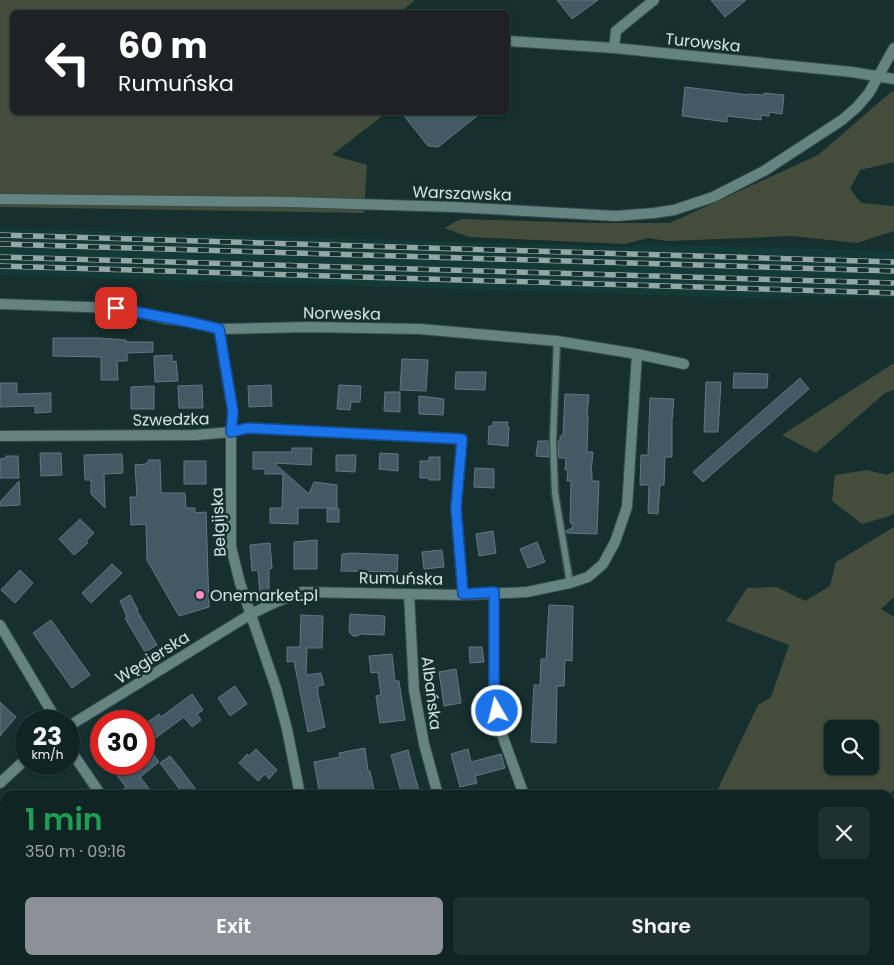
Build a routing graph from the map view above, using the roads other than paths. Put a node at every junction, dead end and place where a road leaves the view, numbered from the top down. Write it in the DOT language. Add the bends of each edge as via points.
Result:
graph roads {
  1 [pos="654,0"];
  2 [pos="510,41"];
  3 [pos="614,48"];
  4 [pos="894,48"];
  5 [pos="877,77"];
  6 [pos="894,79"];
  7 [pos="0,199"];
  8 [pos="0,304"];
  9 [pos="219,329"];
  10 [pos="557,341"];
  11 [pos="636,354"];
  12 [pos="684,364"];
  13 [pos="231,432"];
  14 [pos="0,436"];
  15 [pos="570,583"];
  16 [pos="494,592"];
  17 [pos="409,594"];
  18 [pos="463,594"];
  19 [pos="251,614"];
  20 [pos="0,625"];
  21 [pos="50,710"];
  22 [pos="80,719"];
  23 [pos="80,764"];
  24 [pos="15,769"];
  25 [pos="0,783"];
  26 [pos="98,790"];
  27 [pos="299,790"];
  28 [pos="437,790"];
  29 [pos="522,790"];
  1 -- 3 [label="street" via="616,31"];
  2 -- 3 [label="street, Turowska"];
  3 -- 5 [label="street, Turowska"];
  4 -- 5 [label="street, Warszawska"];
  5 -- 6 [label="street, Turowska"];
  5 -- 7 [label="street, Warszawska" via="858,107 764,171 714,197 654,213 616,216 291,202"];
  8 -- 9 [label="street, Norweska" via="116,308"];
  9 -- 10 [label="street, Norweska" via="420,329"];
  9 -- 13 [label="street, Belgijska" via="233,412"];
  10 -- 11 [label="street, Norweska"];
  10 -- 15 [label="lane" via="554,493"];
  11 -- 12 [label="street, Norweska"];
  11 -- 15 [label="street, Rumuńska" via="627,508 603,564 588,577"];
  13 -- 14 [label="street, Szwedzka"];
  13 -- 18 [label="street, Szwedzka" via="248,428 462,439 456,508"];
  13 -- 19 [label="street, Belgijska" via="231,547"];
  15 -- 16 [label="street, Rumuńska" via="527,592"];
  16 -- 18 [label="street, Rumuńska"];
  16 -- 29 [label="street" via="494,693 500,730"];
  17 -- 18 [label="street, Rumuńska"];
  17 -- 19 [label="street, Rumuńska" via="302,592"];
  17 -- 28 [label="street, Albańska" via="414,690"];
  19 -- 22 [label="street, Węgierska"];
  19 -- 27 [label="street, Belgijska" via="281,704"];
  20 -- 21 [label="street"];
  23 -- 26 [label="street"];
  24 -- 25 [label="street"];
}
